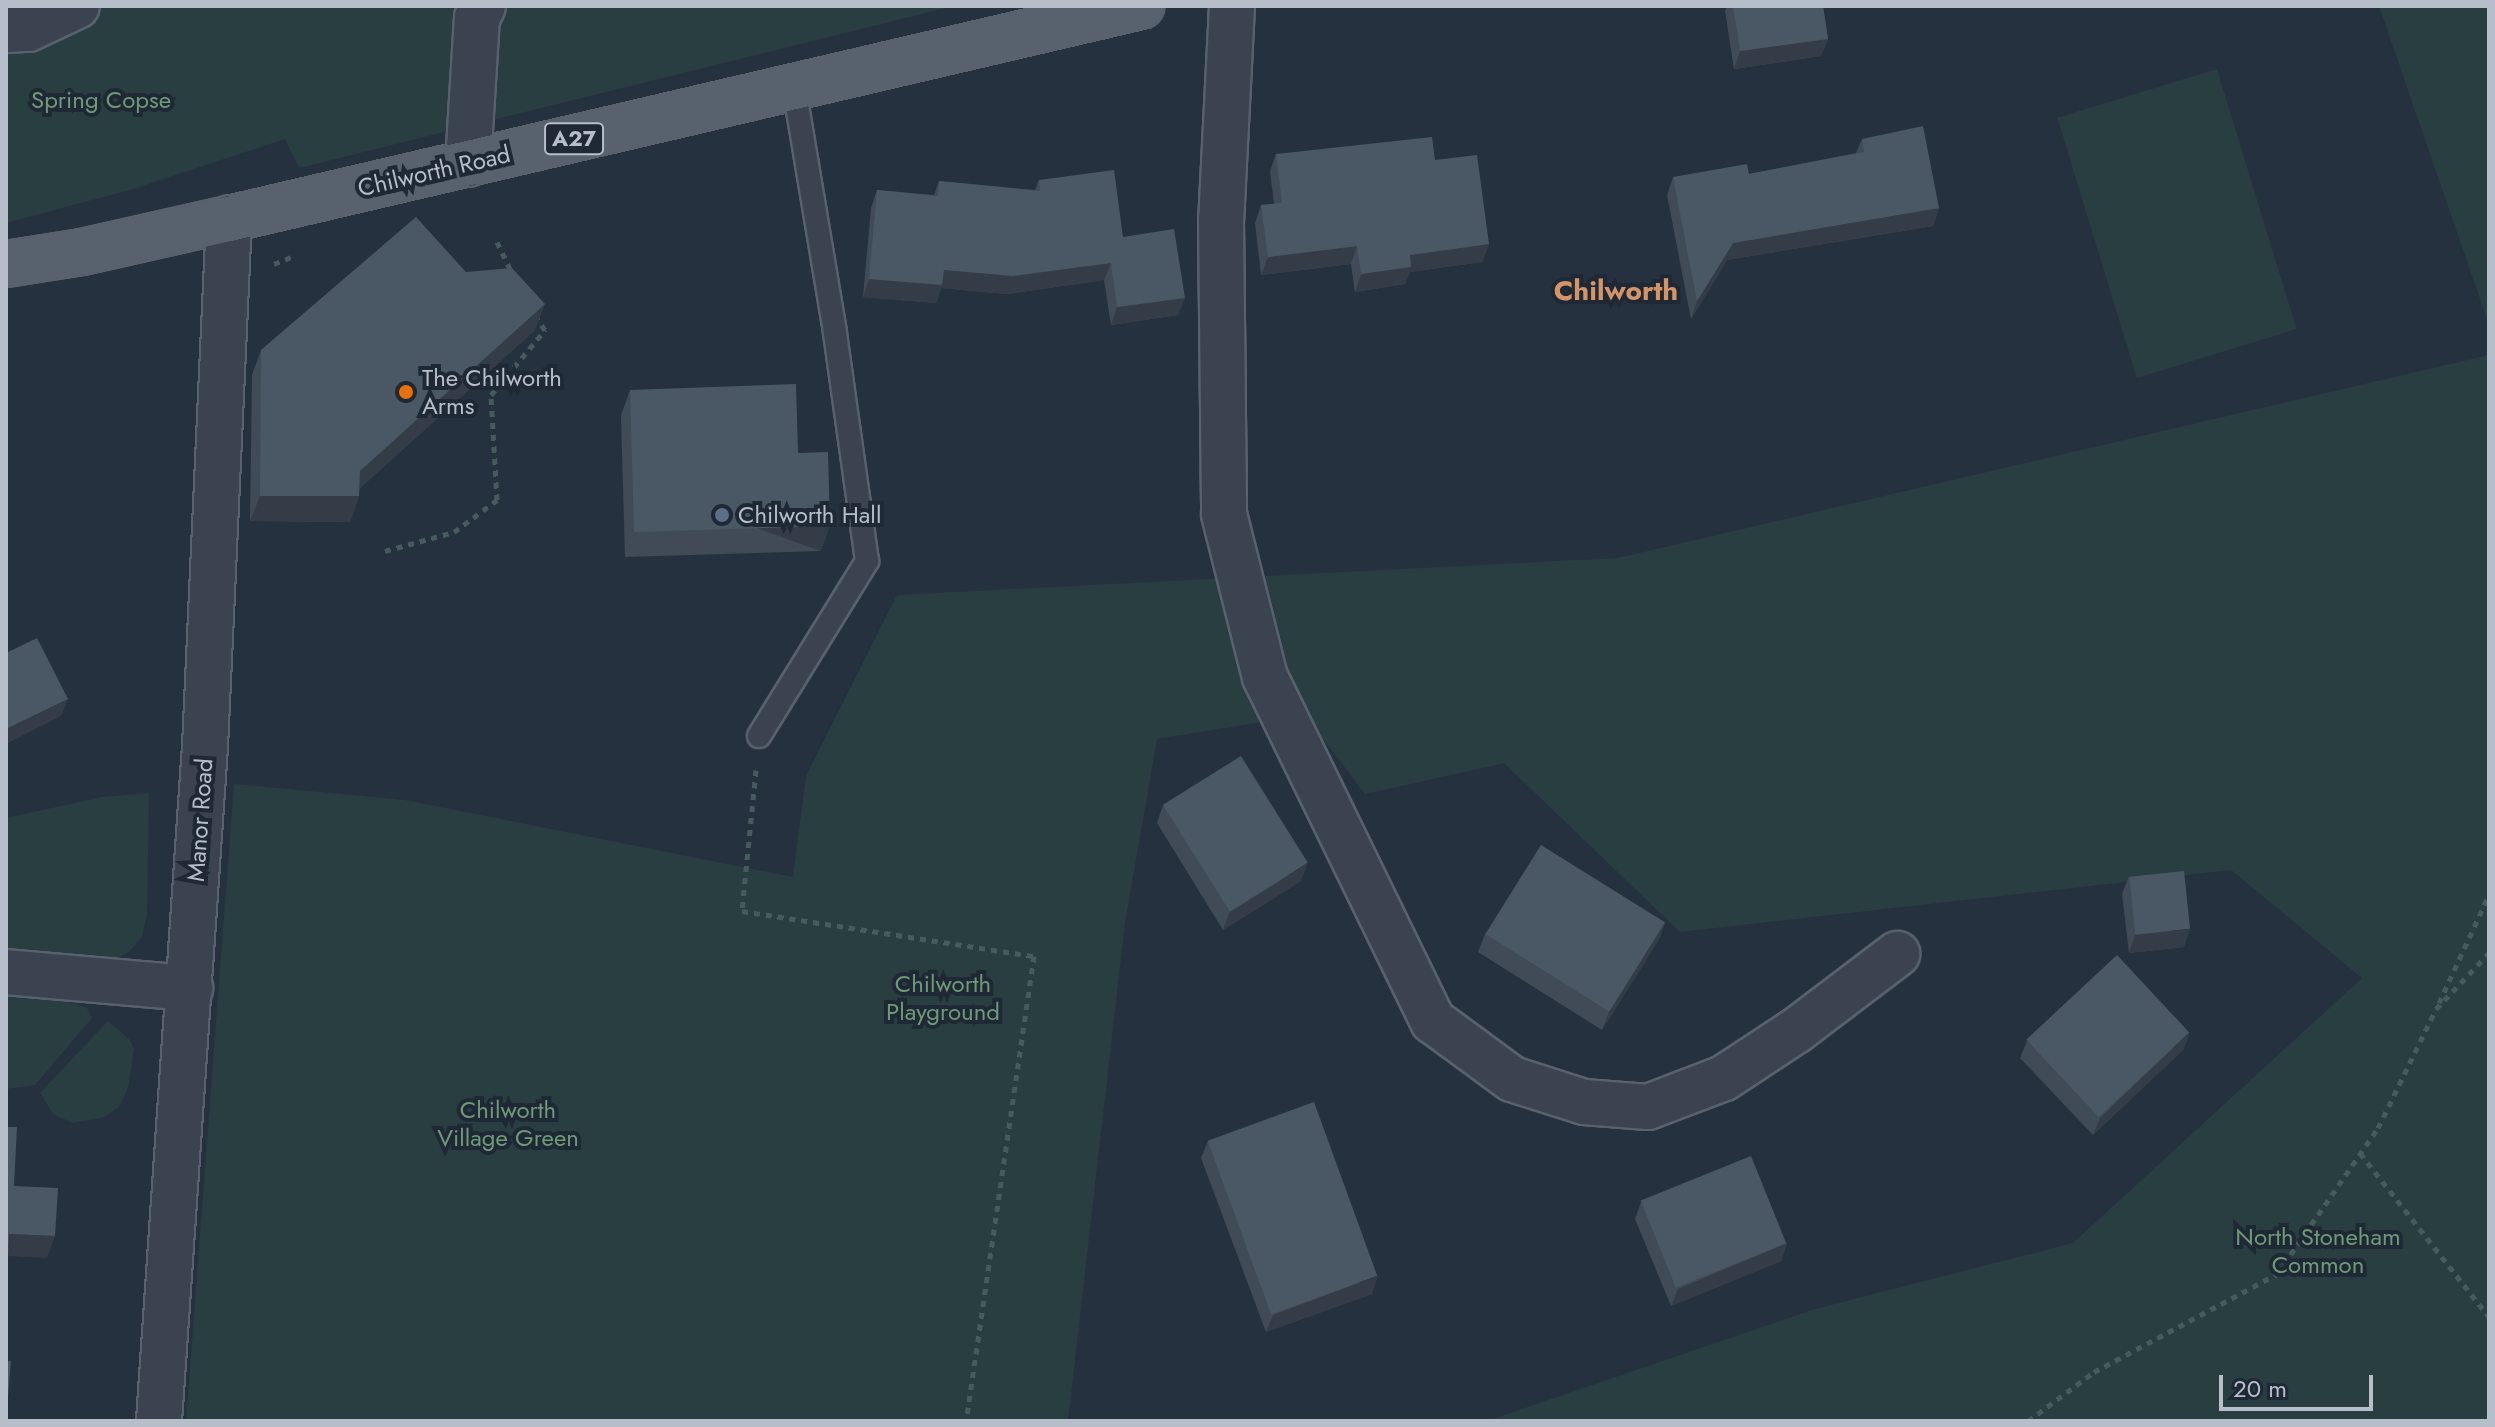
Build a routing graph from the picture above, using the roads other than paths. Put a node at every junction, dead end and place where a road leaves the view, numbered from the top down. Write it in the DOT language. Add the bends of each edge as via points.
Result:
graph roads {
  1 [pos="77,6"];
  2 [pos="1141,6"];
  3 [pos="1232,6"];
  4 [pos="472,10"];
  5 [pos="1030,20"];
  6 [pos="6,30"];
  7 [pos="794,87"];
  8 [pos="468,164"];
  9 [pos="229,219"];
  10 [pos="6,264"];
  11 [pos="759,736"];
  12 [pos="1897,954"];
  13 [pos="6,972"];
  14 [pos="190,988"];
  15 [pos="159,1421"];
  1 -- 6 [label="street" via="28,29"];
  2 -- 5 [label="main road, Chilworth Road / A27"];
  3 -- 12 [label="street" via="1221,220 1224,514 1265,677 1433,1021 1512,1079 1584,1102 1648,1107 1724,1078"];
  4 -- 8 [label="street"];
  5 -- 7 [label="main road, Chilworth Road / A27"];
  7 -- 8 [label="main road, Chilworth Road / A27"];
  7 -- 11 [label="lane" via="867,561"];
  8 -- 9 [label="main road, Chilworth Road / A27"];
  9 -- 10 [label="main road, Chilworth Road / A27"];
  9 -- 14 [label="street, Manor Road"];
  13 -- 14 [label="street"];
  14 -- 15 [label="street, Manor Road"];
}
